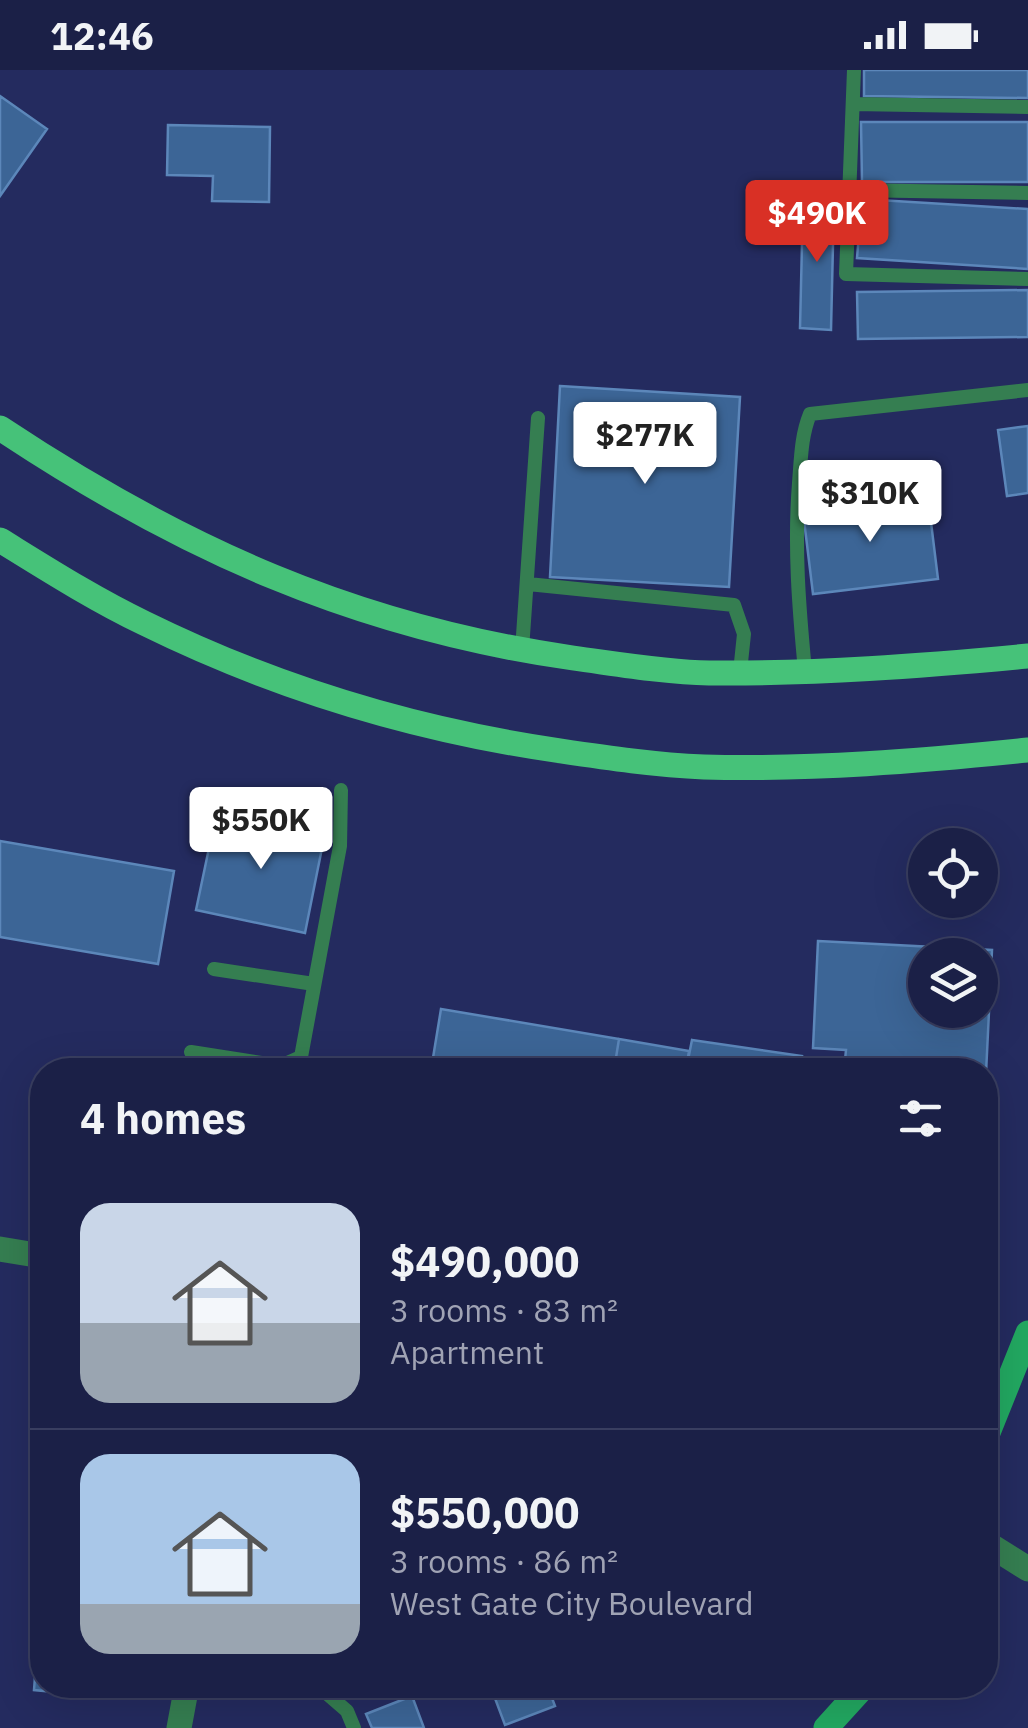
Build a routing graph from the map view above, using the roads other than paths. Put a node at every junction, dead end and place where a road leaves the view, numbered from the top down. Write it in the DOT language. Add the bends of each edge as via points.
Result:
graph roads {
  1 [pos="854,70"];
  2 [pos="853,104"];
  3 [pos="1028,107"];
  4 [pos="849,190"];
  5 [pos="1028,193"];
  6 [pos="1028,279"];
  7 [pos="1028,390"];
  8 [pos="538,418"];
  9 [pos="0,428"];
  10 [pos="0,438"];
  11 [pos="46,458"];
  12 [pos="0,540"];
  13 [pos="528,584"];
  14 [pos="522,650"];
  15 [pos="1028,656"];
  16 [pos="805,671"];
  17 [pos="740,672"];
  18 [pos="1028,750"];
  19 [pos="340,790"];
  20 [pos="214,969"];
  21 [pos="314,984"];
  22 [pos="191,1052"];
  23 [pos="230,1058"];
  24 [pos="299,1058"];
  25 [pos="0,1249"];
  26 [pos="30,1254"];
  27 [pos="1028,1333"];
  28 [pos="998,1395"];
  29 [pos="998,1550"];
  30 [pos="1028,1569"];
  31 [pos="184,1698"];
  32 [pos="333,1698"];
  33 [pos="853,1698"];
  34 [pos="178,1728"];
  35 [pos="354,1728"];
  36 [pos="826,1728"];
  1 -- 2 [label="lane"];
  2 -- 3 [label="lane"];
  2 -- 4 [label="lane"];
  4 -- 5 [label="lane"];
  4 -- 6 [label="lane" via="846,274"];
  7 -- 16 [label="lane" via="810,414 796,521"];
  8 -- 13 [label="lane"];
  9 -- 11 [label="main road"];
  10 -- 11 [label="main road"];
  11 -- 14 [label="main road" via="184,538 308,592 400,623"];
  12 -- 18 [label="main road" via="142,622 217,656 311,693 455,733 703,766 870,763"];
  13 -- 14 [label="lane"];
  13 -- 17 [label="lane" via="734,606 744,634"];
  14 -- 17 [label="main road" via="629,666"];
  15 -- 16 [label="main road"];
  16 -- 17 [label="main road"];
  19 -- 21 [label="lane" via="340,846"];
  20 -- 21 [label="lane"];
  21 -- 24 [label="lane"];
  22 -- 23 [label="lane"];
  25 -- 26 [label="street"];
  27 -- 28 [label="main road"];
  29 -- 30 [label="street"];
  31 -- 34 [label="street"];
  32 -- 35 [label="lane"];
  33 -- 36 [label="main road"];
}
